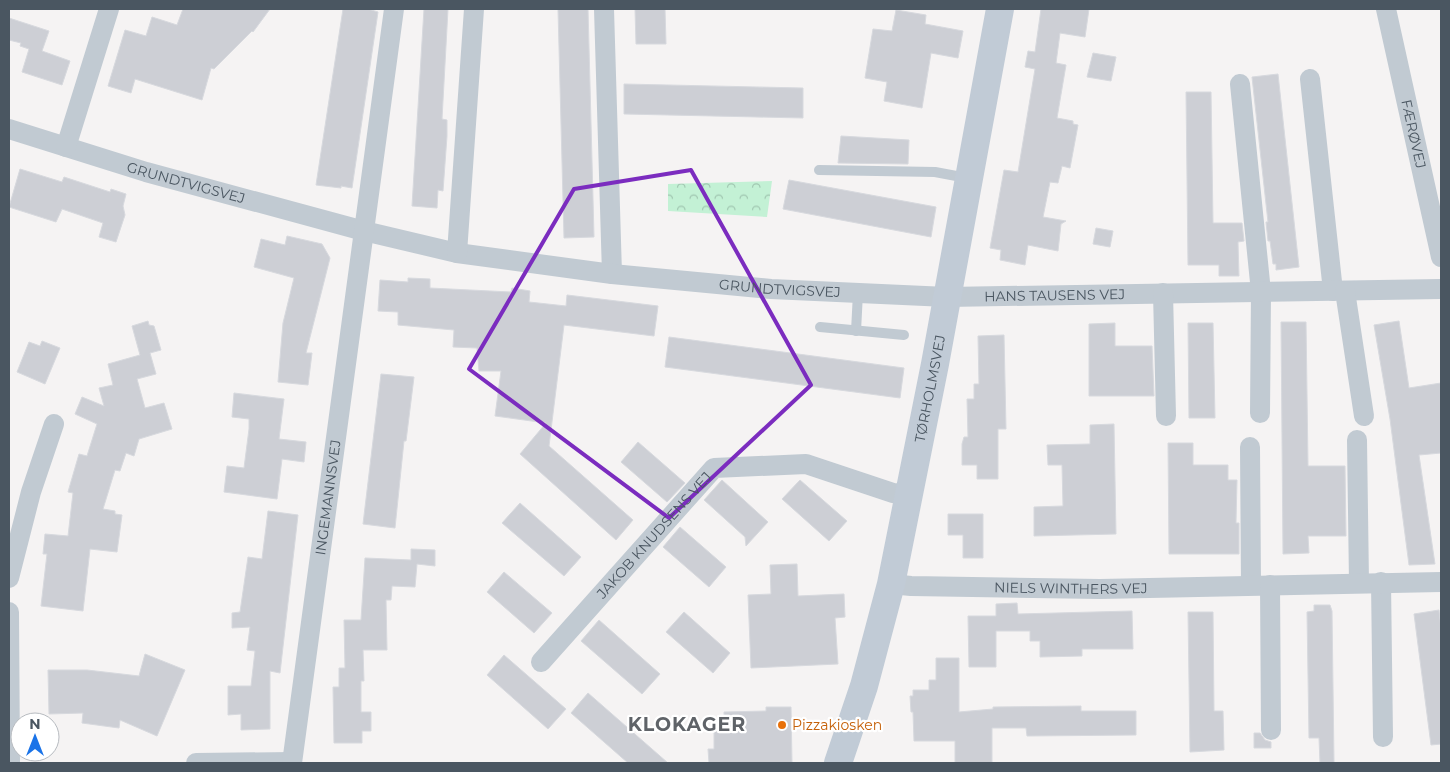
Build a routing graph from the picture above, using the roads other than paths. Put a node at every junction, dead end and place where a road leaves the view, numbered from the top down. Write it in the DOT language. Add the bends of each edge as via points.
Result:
graph roads {
  1 [pos="109,9"];
  2 [pos="394,9"];
  3 [pos="474,9"];
  4 [pos="604,9"];
  5 [pos="1000,9"];
  6 [pos="1386,9"];
  7 [pos="1310,80"];
  8 [pos="1240,84"];
  9 [pos="9,129"];
  10 [pos="66,147"];
  11 [pos="819,170"];
  12 [pos="969,178"];
  13 [pos="364,231"];
  14 [pos="457,253"];
  15 [pos="1441,257"];
  16 [pos="612,274"];
  17 [pos="1441,289"];
  18 [pos="1339,291"];
  19 [pos="1261,292"];
  20 [pos="858,293"];
  21 [pos="1163,294"];
  22 [pos="947,297"];
  23 [pos="820,327"];
  24 [pos="856,331"];
  25 [pos="904,335"];
  26 [pos="1260,413"];
  27 [pos="1166,416"];
  28 [pos="1364,416"];
  29 [pos="54,424"];
  30 [pos="1357,440"];
  31 [pos="1250,447"];
  32 [pos="909,496"];
  33 [pos="9,578"];
  34 [pos="1381,582"];
  35 [pos="1441,582"];
  36 [pos="1359,583"];
  37 [pos="891,584"];
  38 [pos="1260,585"];
  39 [pos="9,612"];
  40 [pos="542,662"];
  41 [pos="1271,730"];
  42 [pos="1383,737"];
  43 [pos="292,762"];
  44 [pos="10,763"];
  45 [pos="196,763"];
  46 [pos="838,763"];
  1 -- 10 [label="street"];
  2 -- 13 [label="street"];
  3 -- 14 [label="street"];
  4 -- 16 [label="street"];
  5 -- 12 [label="street, TØRHOLMSVEJ"];
  6 -- 15 [label="street, FÆRØVEJ"];
  7 -- 18 [label="street"];
  8 -- 19 [label="street"];
  9 -- 10 [label="street, GRUNDTVIGSVEJ"];
  10 -- 13 [label="street, GRUNDTVIGSVEJ"];
  11 -- 12 [label="lane" via="935,172"];
  12 -- 22 [label="street, TØRHOLMSVEJ"];
  13 -- 14 [label="street, GRUNDTVIGSVEJ"];
  13 -- 43 [label="street, INGEMANNSVEJ"];
  14 -- 16 [label="street, GRUNDTVIGSVEJ"];
  16 -- 20 [label="street, GRUNDTVIGSVEJ" via="771,289"];
  17 -- 18 [label="street, HANS TAUSENS VEJ"];
  18 -- 19 [label="street, HANS TAUSENS VEJ"];
  18 -- 28 [label="street"];
  19 -- 21 [label="street, HANS TAUSENS VEJ"];
  19 -- 26 [label="street"];
  20 -- 22 [label="street, GRUNDTVIGSVEJ"];
  20 -- 24 [label="lane"];
  21 -- 22 [label="street, HANS TAUSENS VEJ"];
  21 -- 27 [label="street"];
  22 -- 32 [label="street, TØRHOLMSVEJ"];
  23 -- 24 [label="lane"];
  24 -- 25 [label="lane"];
  29 -- 33 [label="street" via="31,492"];
  30 -- 36 [label="street"];
  31 -- 38 [label="street"];
  32 -- 37 [label="street, TØRHOLMSVEJ"];
  32 -- 40 [label="street, JAKOB KNUDSENS VEJ" via="806,464 714,468"];
  34 -- 35 [label="street, NIELS WINTHERS VEJ"];
  34 -- 36 [label="street, NIELS WINTHERS VEJ"];
  34 -- 42 [label="street"];
  36 -- 38 [label="street, NIELS WINTHERS VEJ"];
  37 -- 38 [label="street, NIELS WINTHERS VEJ" via="1100,589"];
  37 -- 46 [label="street, TØRHOLMSVEJ" via="864,686"];
  38 -- 41 [label="street"];
  39 -- 44 [label="street"];
  43 -- 45 [label="street"];
}
